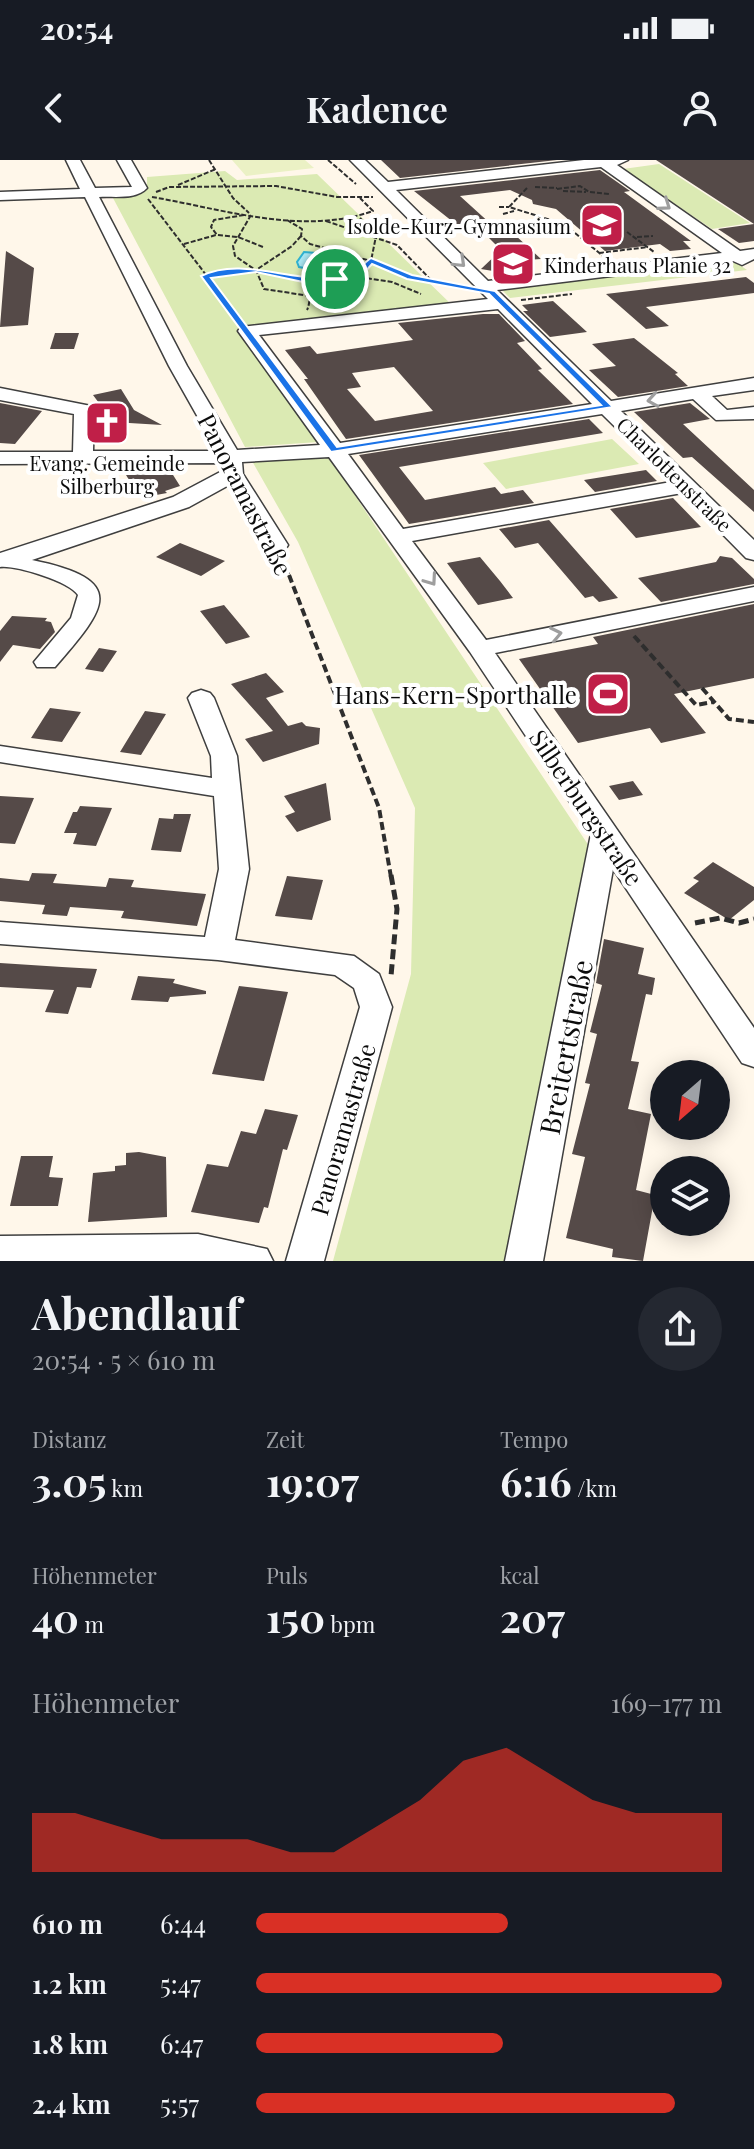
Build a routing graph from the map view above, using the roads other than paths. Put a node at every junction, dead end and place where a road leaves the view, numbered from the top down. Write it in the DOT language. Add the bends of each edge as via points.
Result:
graph roads {
  1 [pos="73,160"];
  2 [pos="124,160"];
  3 [pos="357,160"];
  4 [pos="621,160"];
  5 [pos="603,161"];
  6 [pos="388,190"];
  7 [pos="91,193"];
  8 [pos="0,196"];
  9 [pos="745,255"];
  10 [pos="754,270"];
  11 [pos="493,294"];
  12 [pos="754,384"];
  13 [pos="0,394"];
  14 [pos="699,398"];
  15 [pos="608,407"];
  16 [pos="754,413"];
  17 [pos="335,450"];
  18 [pos="83,456"];
  19 [pos="0,458"];
  20 [pos="232,466"];
  21 [pos="687,486"];
  22 [pos="400,536"];
  23 [pos="277,545"];
  24 [pos="754,553"];
  25 [pos="8,559"];
  26 [pos="754,594"];
  27 [pos="480,649"];
  28 [pos="46,662"];
  29 [pos="201,698"];
  30 [pos="0,754"];
  31 [pos="226,789"];
  32 [pos="605,834"];
  33 [pos="0,933"];
  34 [pos="218,949"];
  35 [pos="754,1054"];
  36 [pos="0,1253"];
  37 [pos="254,1261"];
  38 [pos="305,1261"];
  39 [pos="524,1261"];
  1 -- 7 [label="street, Panoramastraße"];
  2 -- 7 [label="street" via="141,194"];
  3 -- 6 [label="street, Charlottenstraße"];
  4 -- 5 [label="street"];
  5 -- 6 [label="street"];
  5 -- 9 [label="street, one-way"];
  6 -- 11 [label="street, Charlottenstraße, one-way"];
  7 -- 8 [label="street"];
  7 -- 20 [label="street, Panoramastraße"];
  9 -- 10 [label="street"];
  9 -- 11 [label="street" via="621,270"];
  11 -- 15 [label="street, Charlottenstraße"];
  11 -- 17 [label="street, Silberburgstraße" via="247,331"];
  12 -- 14 [label="street"];
  13 -- 18 [label="street" via="84,410"];
  14 -- 15 [label="street, one-way"];
  14 -- 16 [label="street" via="723,416"];
  15 -- 17 [label="street"];
  15 -- 21 [label="street, Charlottenstraße"];
  17 -- 20 [label="street"];
  17 -- 22 [label="street, Silberburgstraße"];
  18 -- 19 [label="street"];
  18 -- 20 [label="street"];
  20 -- 23 [label="street, Panoramastraße"];
  20 -- 25 [label="street" via="181,502"];
  21 -- 22 [label="street"];
  21 -- 24 [label="street, Charlottenstraße"];
  22 -- 27 [label="street, Silberburgstraße, one-way"];
  25 -- 28 [label="street" via="57,571 90,589 86,611"];
  27 -- 26 [label="street, one-way"];
  27 -- 32 [label="street, Silberburgstraße"];
  29 -- 31 [label="street" via="224,756"];
  30 -- 31 [label="street"];
  31 -- 34 [label="street" via="234,869"];
  32 -- 35 [label="street, Silberburgstraße"];
  32 -- 39 [label="street, Breitertstraße"];
  33 -- 34 [label="street"];
  34 -- 38 [label="street, Panoramastraße" via="343,964 368,982 376,1007"];
  36 -- 37 [label="street" via="198,1251"];
}
